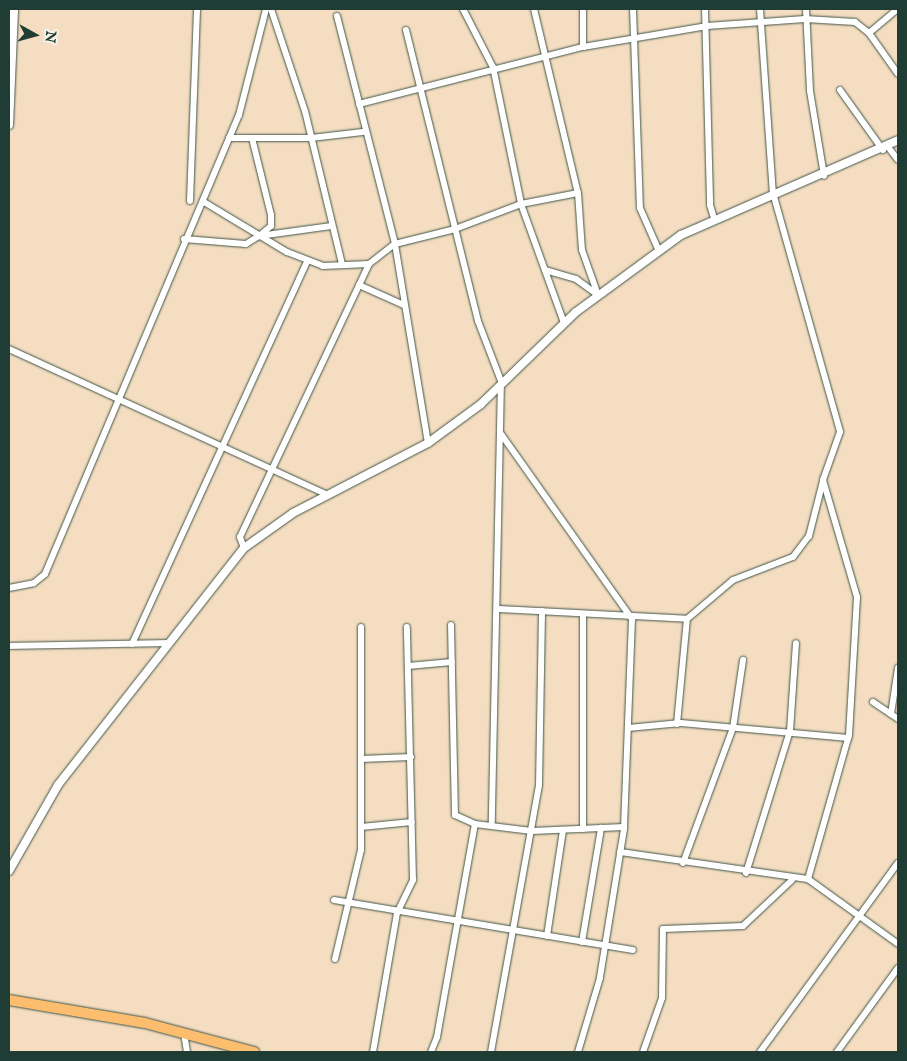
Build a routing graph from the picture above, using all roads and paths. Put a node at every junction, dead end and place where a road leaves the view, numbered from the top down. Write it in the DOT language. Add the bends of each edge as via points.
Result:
graph roads {
  1 [pos="14,9"];
  2 [pos="197,9"];
  3 [pos="266,9"];
  4 [pos="271,9"];
  5 [pos="463,9"];
  6 [pos="534,9"];
  7 [pos="583,9"];
  8 [pos="633,9"];
  9 [pos="705,9"];
  10 [pos="760,9"];
  11 [pos="806,9"];
  12 [pos="898,9"];
  13 [pos="337,16"];
  14 [pos="805,19"];
  15 [pos="762,22"];
  16 [pos="707,26"];
  17 [pos="406,30"];
  18 [pos="869,33"];
  19 [pos="635,37"];
  20 [pos="583,47"];
  21 [pos="545,56"];
  22 [pos="493,67"];
  23 [pos="898,74"];
  24 [pos="421,88"];
  25 [pos="840,90"];
  26 [pos="360,104"];
  27 [pos="9,125"];
  28 [pos="363,132"];
  29 [pos="229,138"];
  30 [pos="252,138"];
  31 [pos="311,138"];
  32 [pos="898,140"];
  33 [pos="885,148"];
  34 [pos="898,160"];
  35 [pos="824,176"];
  36 [pos="578,193"];
  37 [pos="773,194"];
  38 [pos="190,202"];
  39 [pos="204,202"];
  40 [pos="522,204"];
  41 [pos="714,218"];
  42 [pos="332,226"];
  43 [pos="455,229"];
  44 [pos="259,236"];
  45 [pos="184,239"];
  46 [pos="395,244"];
  47 [pos="659,252"];
  48 [pos="307,262"];
  49 [pos="342,264"];
  50 [pos="369,264"];
  51 [pos="545,270"];
  52 [pos="359,285"];
  53 [pos="598,295"];
  54 [pos="404,305"];
  55 [pos="564,323"];
  56 [pos="9,349"];
  57 [pos="501,381"];
  58 [pos="119,399"];
  59 [pos="501,433"];
  60 [pos="428,443"];
  61 [pos="222,446"];
  62 [pos="272,469"];
  63 [pos="823,480"];
  64 [pos="328,495"];
  65 [pos="244,548"];
  66 [pos="9,588"];
  67 [pos="499,609"];
  68 [pos="542,612"];
  69 [pos="583,614"];
  70 [pos="632,616"];
  71 [pos="687,619"];
  72 [pos="451,625"];
  73 [pos="361,627"];
  74 [pos="407,627"];
  75 [pos="167,643"];
  76 [pos="796,643"];
  77 [pos="132,644"];
  78 [pos="9,646"];
  79 [pos="743,660"];
  80 [pos="452,662"];
  81 [pos="408,666"];
  82 [pos="898,668"];
  83 [pos="873,702"];
  84 [pos="891,714"];
  85 [pos="898,719"];
  86 [pos="677,724"];
  87 [pos="628,728"];
  88 [pos="733,728"];
  89 [pos="789,733"];
  90 [pos="848,738"];
  91 [pos="411,756"];
  92 [pos="361,759"];
  93 [pos="412,822"];
  94 [pos="492,823"];
  95 [pos="475,824"];
  96 [pos="361,827"];
  97 [pos="624,827"];
  98 [pos="600,828"];
  99 [pos="583,829"];
  100 [pos="563,830"];
  101 [pos="532,831"];
  102 [pos="620,852"];
  103 [pos="683,863"];
  104 [pos="898,863"];
  105 [pos="9,871"];
  106 [pos="746,873"];
  107 [pos="808,879"];
  108 [pos="792,880"];
  109 [pos="334,900"];
  110 [pos="348,902"];
  111 [pos="398,911"];
  112 [pos="860,917"];
  113 [pos="458,921"];
  114 [pos="514,930"];
  115 [pos="547,936"];
  116 [pos="582,942"];
  117 [pos="898,944"];
  118 [pos="605,946"];
  119 [pos="632,950"];
  120 [pos="335,959"];
  121 [pos="898,968"];
  122 [pos="9,1000"];
  123 [pos="184,1033"];
  124 [pos="188,1052"];
  125 [pos="254,1052"];
  126 [pos="373,1052"];
  127 [pos="431,1052"];
  128 [pos="491,1052"];
  129 [pos="578,1052"];
  130 [pos="644,1052"];
  131 [pos="760,1052"];
  132 [pos="837,1052"];
  1 -- 27 [label="street"];
  2 -- 38 [label="street"];
  3 -- 29 [label="street"];
  4 -- 31 [label="street"];
  5 -- 22 [label="street"];
  6 -- 21 [label="street"];
  7 -- 20 [label="street"];
  8 -- 19 [label="street"];
  9 -- 16 [label="street"];
  10 -- 15 [label="street"];
  11 -- 14 [label="street"];
  12 -- 18 [label="street"];
  13 -- 26 [label="street"];
  14 -- 15 [label="street"];
  14 -- 18 [label="street" via="855,22"];
  14 -- 35 [label="street" via="810,91"];
  15 -- 16 [label="street"];
  15 -- 37 [label="street"];
  16 -- 19 [label="street"];
  16 -- 41 [label="street" via="710,205"];
  17 -- 24 [label="street"];
  18 -- 23 [label="street"];
  19 -- 20 [label="street"];
  19 -- 47 [label="street" via="640,208"];
  20 -- 21 [label="street"];
  21 -- 22 [label="street"];
  21 -- 36 [label="street"];
  22 -- 24 [label="street"];
  22 -- 40 [label="street"];
  24 -- 26 [label="street"];
  24 -- 43 [label="street"];
  25 -- 33 [label="street"];
  26 -- 28 [label="street"];
  28 -- 31 [label="street"];
  28 -- 46 [label="street"];
  29 -- 30 [label="street"];
  29 -- 39 [label="street" via="220,152"];
  30 -- 31 [label="street"];
  30 -- 44 [label="street" via="271,215 271,226"];
  31 -- 42 [label="street"];
  32 -- 33 [label="street"];
  33 -- 34 [label="street"];
  33 -- 35 [label="street"];
  35 -- 37 [label="street"];
  36 -- 40 [label="street"];
  36 -- 53 [label="street" via="582,250"];
  37 -- 41 [label="street"];
  37 -- 63 [label="street" via="840,432"];
  39 -- 44 [label="street"];
  39 -- 45 [label="street"];
  40 -- 43 [label="street"];
  40 -- 51 [label="street"];
  41 -- 47 [label="street"];
  42 -- 44 [label="street"];
  42 -- 49 [label="street"];
  43 -- 46 [label="street"];
  43 -- 57 [label="street" via="478,321"];
  44 -- 45 [label="street" via="246,244"];
  44 -- 48 [label="street"];
  45 -- 58 [label="street"];
  46 -- 50 [label="street"];
  46 -- 54 [label="street"];
  47 -- 53 [label="street"];
  48 -- 49 [label="street" via="323,266"];
  48 -- 61 [label="street"];
  49 -- 50 [label="street"];
  50 -- 52 [label="street"];
  51 -- 53 [label="street" via="587,284"];
  51 -- 55 [label="street"];
  52 -- 54 [label="street"];
  52 -- 62 [label="street"];
  53 -- 55 [label="street"];
  54 -- 60 [label="street"];
  55 -- 57 [label="street"];
  56 -- 58 [label="street"];
  57 -- 59 [label="street"];
  57 -- 60 [label="street" via="481,404"];
  58 -- 61 [label="street"];
  58 -- 66 [label="street" via="45,574 34,583"];
  59 -- 67 [label="street"];
  59 -- 70 [label="street"];
  60 -- 64 [label="street"];
  61 -- 62 [label="street"];
  61 -- 77 [label="street"];
  62 -- 64 [label="street"];
  62 -- 65 [label="street" via="240,537"];
  63 -- 71 [label="street" via="809,536 792,557 733,580"];
  63 -- 90 [label="street" via="857,597"];
  64 -- 65 [label="street"];
  65 -- 75 [label="street"];
  67 -- 68 [label="street"];
  67 -- 94 [label="street"];
  68 -- 69 [label="street"];
  68 -- 101 [label="street" via="539,785"];
  69 -- 70 [label="street"];
  69 -- 99 [label="street"];
  70 -- 71 [label="street"];
  70 -- 87 [label="street"];
  71 -- 86 [label="street"];
  72 -- 80 [label="street"];
  73 -- 92 [label="street"];
  74 -- 81 [label="street"];
  75 -- 77 [label="street"];
  75 -- 105 [label="street" via="58,785"];
  76 -- 89 [label="street"];
  77 -- 78 [label="street"];
  79 -- 88 [label="street"];
  80 -- 81 [label="street"];
  80 -- 95 [label="street" via="455,815"];
  81 -- 91 [label="street"];
  82 -- 84 [label="street"];
  83 -- 84 [label="street"];
  84 -- 85 [label="street"];
  86 -- 87 [label="street"];
  86 -- 88 [label="street"];
  87 -- 97 [label="street"];
  88 -- 89 [label="street"];
  88 -- 103 [label="street"];
  89 -- 90 [label="street"];
  89 -- 106 [label="street"];
  90 -- 107 [label="street"];
  91 -- 92 [label="street"];
  91 -- 93 [label="street"];
  92 -- 96 [label="street"];
  93 -- 96 [label="street"];
  93 -- 111 [label="street" via="413,880"];
  94 -- 95 [label="street"];
  94 -- 101 [label="street"];
  95 -- 113 [label="street"];
  96 -- 110 [label="street" via="361,850"];
  97 -- 98 [label="street"];
  97 -- 102 [label="street"];
  98 -- 99 [label="street"];
  98 -- 116 [label="street"];
  99 -- 100 [label="street"];
  100 -- 101 [label="street"];
  100 -- 115 [label="street"];
  101 -- 114 [label="street"];
  102 -- 103 [label="street"];
  102 -- 118 [label="street"];
  103 -- 106 [label="street"];
  104 -- 112 [label="street"];
  106 -- 108 [label="street"];
  107 -- 108 [label="street"];
  107 -- 112 [label="street"];
  108 -- 130 [label="street" via="743,926 663,929 662,998"];
  109 -- 110 [label="street"];
  110 -- 111 [label="street"];
  110 -- 120 [label="street"];
  111 -- 113 [label="street"];
  111 -- 126 [label="street"];
  112 -- 117 [label="street"];
  112 -- 131 [label="street"];
  113 -- 114 [label="street"];
  113 -- 127 [label="street"];
  114 -- 115 [label="street"];
  114 -- 128 [label="street"];
  115 -- 116 [label="street"];
  116 -- 118 [label="street"];
  118 -- 119 [label="street"];
  118 -- 129 [label="street"];
  121 -- 132 [label="street"];
  122 -- 123 [label="main road" via="80,1010"];
  123 -- 124 [label="street"];
  123 -- 125 [label="main road"];
}
